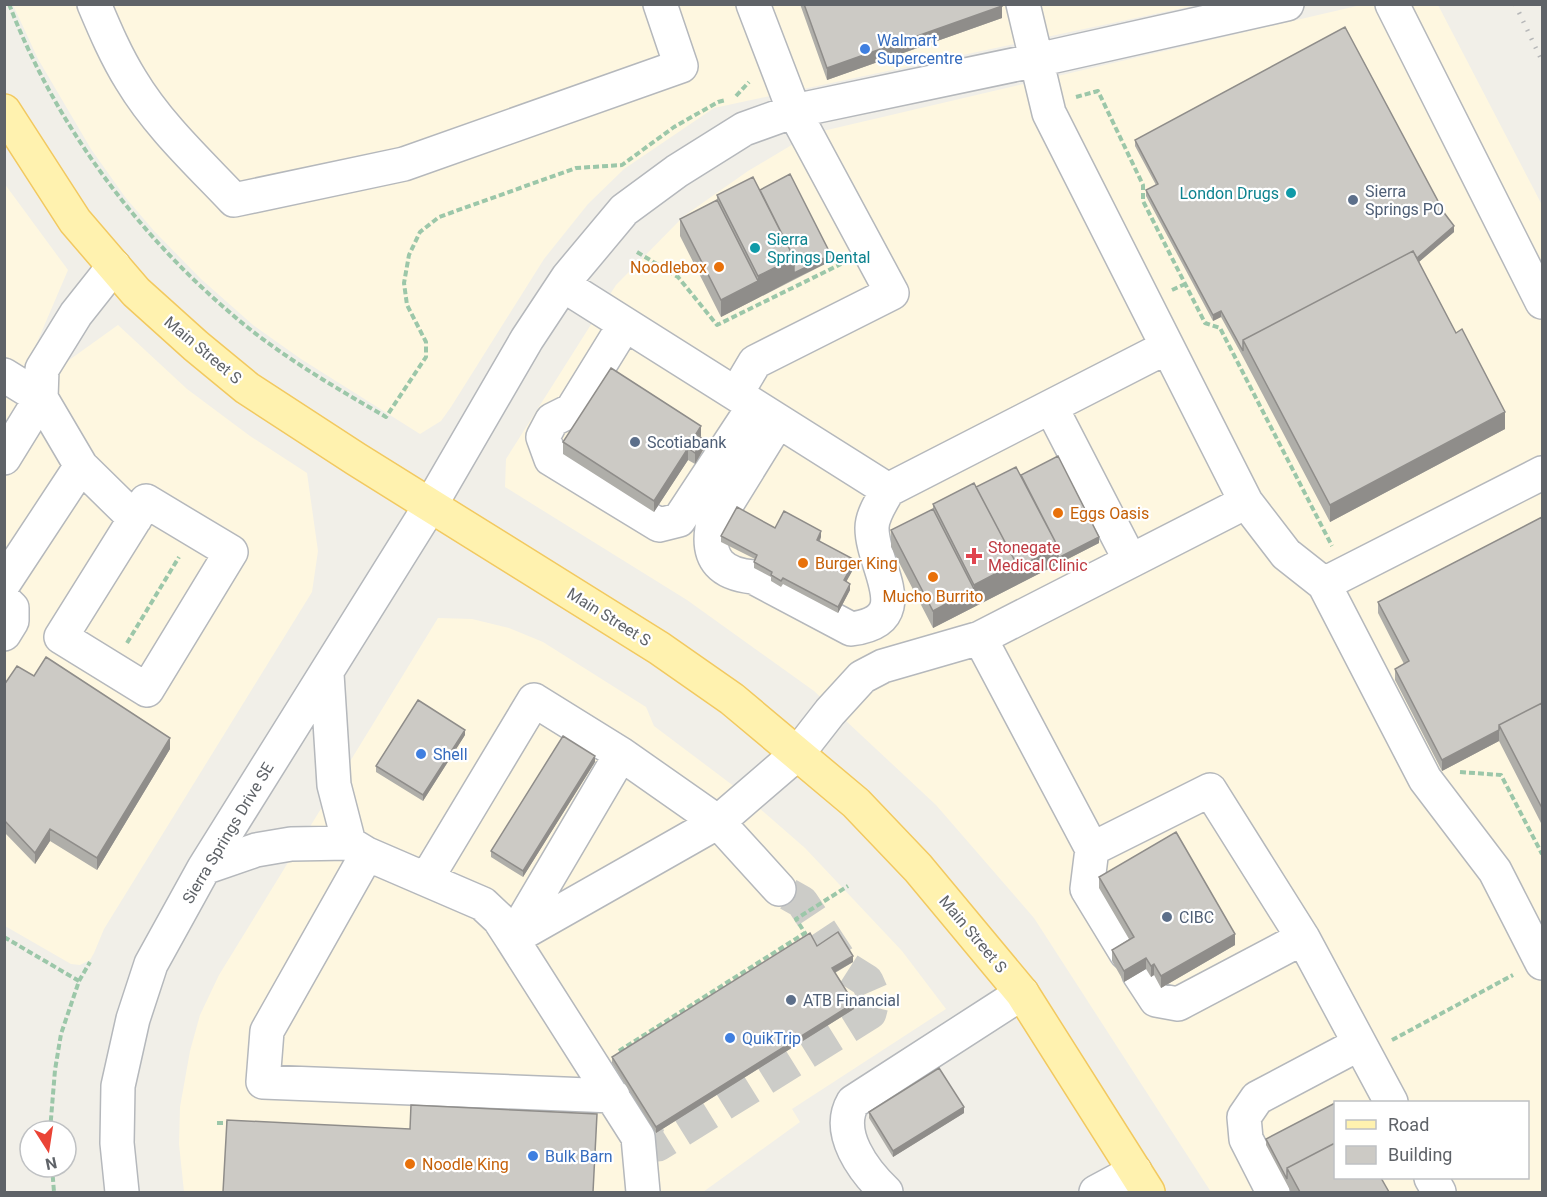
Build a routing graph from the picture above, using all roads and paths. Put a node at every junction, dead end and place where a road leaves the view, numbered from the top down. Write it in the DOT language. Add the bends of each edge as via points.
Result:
graph roads {
  1 [pos="9,4"];
  2 [pos="94,4"];
  3 [pos="660,4"];
  4 [pos="753,4"];
  5 [pos="1023,4"];
  6 [pos="1287,4"];
  7 [pos="1392,4"];
  8 [pos="766,39"];
  9 [pos="1037,60"];
  10 [pos="1072,96"];
  11 [pos="4,111"];
  12 [pos="794,111"];
  13 [pos="637,252"];
  14 [pos="848,260"];
  15 [pos="114,266"];
  16 [pos="563,285"];
  17 [pos="1542,302"];
  18 [pos="625,324"];
  19 [pos="1167,347"];
  20 [pos="4,375"];
  21 [pos="41,398"];
  22 [pos="756,407"];
  23 [pos="1051,407"];
  24 [pos="4,458"];
  25 [pos="81,466"];
  26 [pos="1542,473"];
  27 [pos="888,490"];
  28 [pos="1246,502"];
  29 [pos="430,506"];
  30 [pos="135,519"];
  31 [pos="196,531"];
  32 [pos="1130,560"];
  33 [pos="1331,569"];
  34 [pos="4,583"];
  35 [pos="4,600"];
  36 [pos="4,634"];
  37 [pos="980,638"];
  38 [pos="111,668"];
  39 [pos="327,674"];
  40 [pos="798,753"];
  41 [pos="621,754"];
  42 [pos="1452,771"];
  43 [pos="718,822"];
  44 [pos="358,848"];
  45 [pos="1092,849"];
  46 [pos="1542,854"];
  47 [pos="204,868"];
  48 [pos="427,878"];
  49 [pos="779,889"];
  50 [pos="4,937"];
  51 [pos="1303,938"];
  52 [pos="512,939"];
  53 [pos="1542,961"];
  54 [pos="90,962"];
  55 [pos="79,981"];
  56 [pos="1022,993"];
  57 [pos="1362,1049"];
  58 [pos="613,1096"];
  59 [pos="1390,1101"];
  60 [pos="51,1119"];
  61 [pos="1142,1182"];
  62 [pos="122,1192"];
  63 [pos="644,1192"];
  64 [pos="886,1192"];
  65 [pos="1096,1192"];
  66 [pos="1273,1192"];
  1 -- 8 [label="path" via="22,39 75,136 147,231 227,311 320,378 386,417 426,357 426,342 407,305 404,284 420,232 439,217 576,168 622,165 674,127 741,93 750,81"];
  2 -- 3 [label="street" via="132,81 185,150 234,200 404,164 681,66"];
  4 -- 8 [label="street"];
  5 -- 9 [label="street"];
  6 -- 9 [label="street, Sierra Springs Drive SE"];
  7 -- 17 [label="street"];
  8 -- 12 [label="street"];
  9 -- 12 [label="street, Sierra Springs Drive SE"];
  9 -- 19 [label="street" via="1049,113"];
  10 -- 33 [label="path" via="1098,91 1143,185 1143,201 1205,323 1220,328"];
  11 -- 15 [label="main road, Main Street S" via="75,221"];
  12 -- 16 [label="street, Sierra Springs Drive SE" via="744,129 624,210"];
  12 -- 22 [label="street" via="892,293 755,362"];
  13 -- 14 [label="path" via="678,277 717,325"];
  15 -- 21 [label="street" via="76,314 42,369"];
  15 -- 29 [label="main road, Main Street S" via="136,292 247,388"];
  16 -- 18 [label="street"];
  16 -- 29 [label="street, Sierra Springs Drive SE" via="527,339"];
  18 -- 22 [label="street"];
  18 -- 22 [label="street" via="572,410 552,420 543,437 551,459 659,525 679,520"];
  19 -- 23 [label="street"];
  19 -- 28 [label="street"];
  20 -- 21 [label="street"];
  21 -- 24 [label="street"];
  21 -- 25 [label="street"];
  22 -- 27 [label="street"];
  22 -- 27 [label="street" via="712,528 711,550 723,568 738,576 753,577 851,629 877,622 889,603 889,592 872,525"];
  23 -- 27 [label="street"];
  23 -- 32 [label="street"];
  25 -- 30 [label="street"];
  25 -- 34 [label="street"];
  26 -- 33 [label="street"];
  28 -- 32 [label="street"];
  28 -- 33 [label="street" via="1286,554"];
  29 -- 39 [label="street, Sierra Springs Drive SE"];
  29 -- 40 [label="main road, Main Street S" via="658,648 732,699"];
  30 -- 31 [label="street" via="146,501"];
  30 -- 38 [label="street" via="62,637"];
  31 -- 38 [label="path"];
  31 -- 38 [label="street" via="231,552 147,690"];
  32 -- 37 [label="street"];
  33 -- 53 [label="street" via="1425,778 1495,871"];
  35 -- 36 [label="street" via="12,608 12,621"];
  37 -- 40 [label="street" via="883,666 862,677"];
  37 -- 45 [label="street"];
  39 -- 44 [label="street" via="334,785"];
  39 -- 47 [label="street, Sierra Springs Drive SE"];
  40 -- 43 [label="street"];
  40 -- 56 [label="main road, Main Street S" via="856,803 918,868"];
  41 -- 43 [label="street"];
  41 -- 48 [label="street" via="534,700"];
  41 -- 52 [label="street"];
  42 -- 46 [label="path" via="1501,775"];
  43 -- 49 [label="street"];
  43 -- 52 [label="street"];
  44 -- 47 [label="street" via="291,844 256,850"];
  44 -- 48 [label="street"];
  44 -- 58 [label="street" via="267,1031 263,1082"];
  45 -- 51 [label="street" via="1210,790"];
  45 -- 51 [label="street" via="1087,889 1156,1000 1178,1004"];
  47 -- 62 [label="street, Sierra Springs Drive SE" via="151,964 133,1019 118,1086 117,1143"];
  48 -- 52 [label="street" via="483,904 500,919"];
  50 -- 55 [label="path"];
  51 -- 57 [label="street"];
  52 -- 58 [label="street"];
  53 -- 57 [label="path"];
  54 -- 55 [label="path"];
  55 -- 60 [label="path" via="61,1034"];
  56 -- 61 [label="main road, Main Street S"];
  56 -- 64 [label="street" via="853,1102 845,1124 849,1140"];
  57 -- 59 [label="street"];
  57 -- 66 [label="street" via="1257,1098 1244,1118 1246,1139"];
  58 -- 63 [label="street" via="638,1137"];
  61 -- 65 [label="street"];
}
